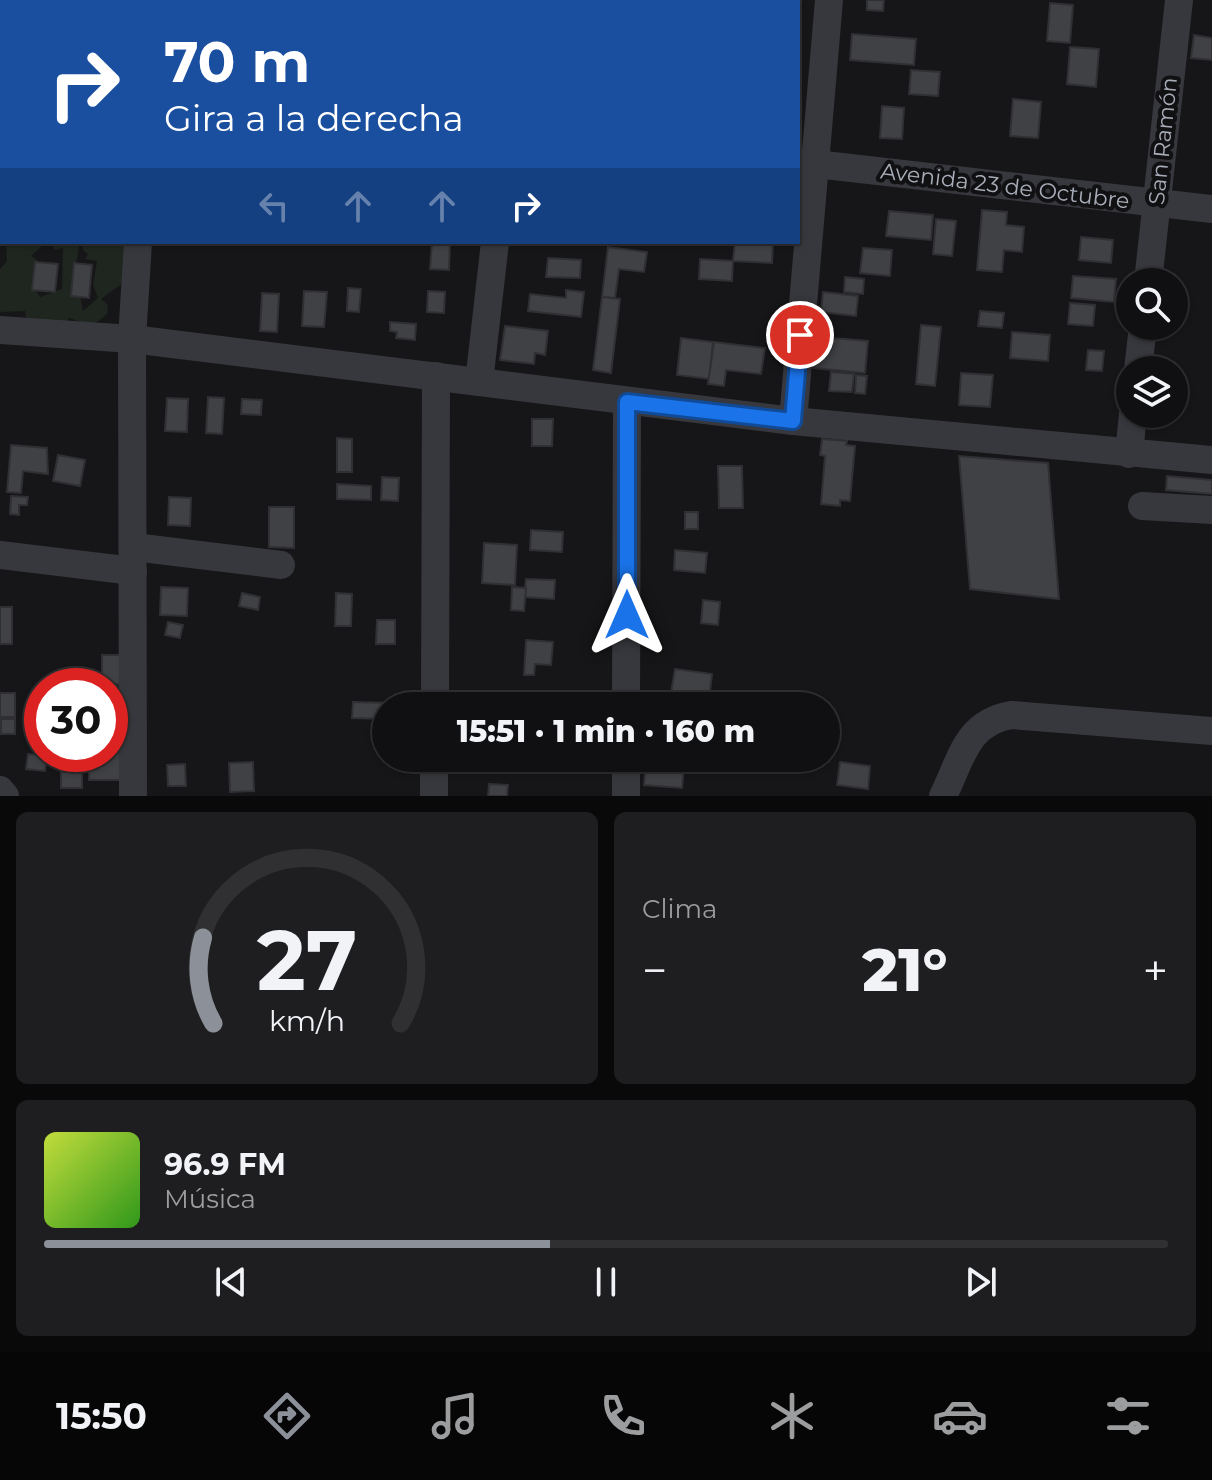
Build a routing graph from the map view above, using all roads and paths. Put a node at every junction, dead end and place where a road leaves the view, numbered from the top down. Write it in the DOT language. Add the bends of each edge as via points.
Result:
graph roads {
  1 [pos="829,0"];
  2 [pos="1179,0"];
  3 [pos="806,163"];
  4 [pos="1156,204"];
  5 [pos="1212,209"];
  6 [pos="138,244"];
  7 [pos="495,244"];
  8 [pos="1149,268"];
  9 [pos="0,330"];
  10 [pos="132,339"];
  11 [pos="436,376"];
  12 [pos="479,382"];
  13 [pos="627,402"];
  14 [pos="793,421"];
  15 [pos="1132,428"];
  16 [pos="1129,454"];
  17 [pos="1212,460"];
  18 [pos="1142,506"];
  19 [pos="1212,510"];
  20 [pos="0,555"];
  21 [pos="134,559"];
  22 [pos="281,565"];
  23 [pos="435,692"];
  24 [pos="626,692"];
  25 [pos="1212,731"];
  26 [pos="434,772"];
  27 [pos="626,772"];
  28 [pos="0,790"];
  29 [pos="5,796"];
  30 [pos="133,796"];
  31 [pos="434,796"];
  32 [pos="626,796"];
  33 [pos="943,796"];
  1 -- 3 [label="street"];
  2 -- 4 [label="street, San Ramón"];
  3 -- 4 [label="street, Avenida 23 de Octubre"];
  3 -- 14 [label="street"];
  4 -- 5 [label="street, Avenida 23 de Octubre"];
  4 -- 8 [label="street, San Ramón"];
  6 -- 10 [label="street"];
  7 -- 12 [label="street"];
  9 -- 10 [label="street"];
  10 -- 11 [label="street"];
  10 -- 21 [label="street"];
  11 -- 12 [label="street"];
  11 -- 23 [label="street"];
  12 -- 13 [label="street"];
  13 -- 14 [label="street"];
  13 -- 24 [label="street"];
  14 -- 16 [label="street"];
  15 -- 16 [label="street"];
  16 -- 17 [label="street"];
  18 -- 19 [label="street"];
  20 -- 21 [label="street"];
  21 -- 22 [label="street"];
  21 -- 30 [label="street"];
  25 -- 33 [label="street" via="1011,715 988,719 973,735"];
  26 -- 31 [label="street"];
  27 -- 32 [label="street"];
  28 -- 29 [label="street"];
}
